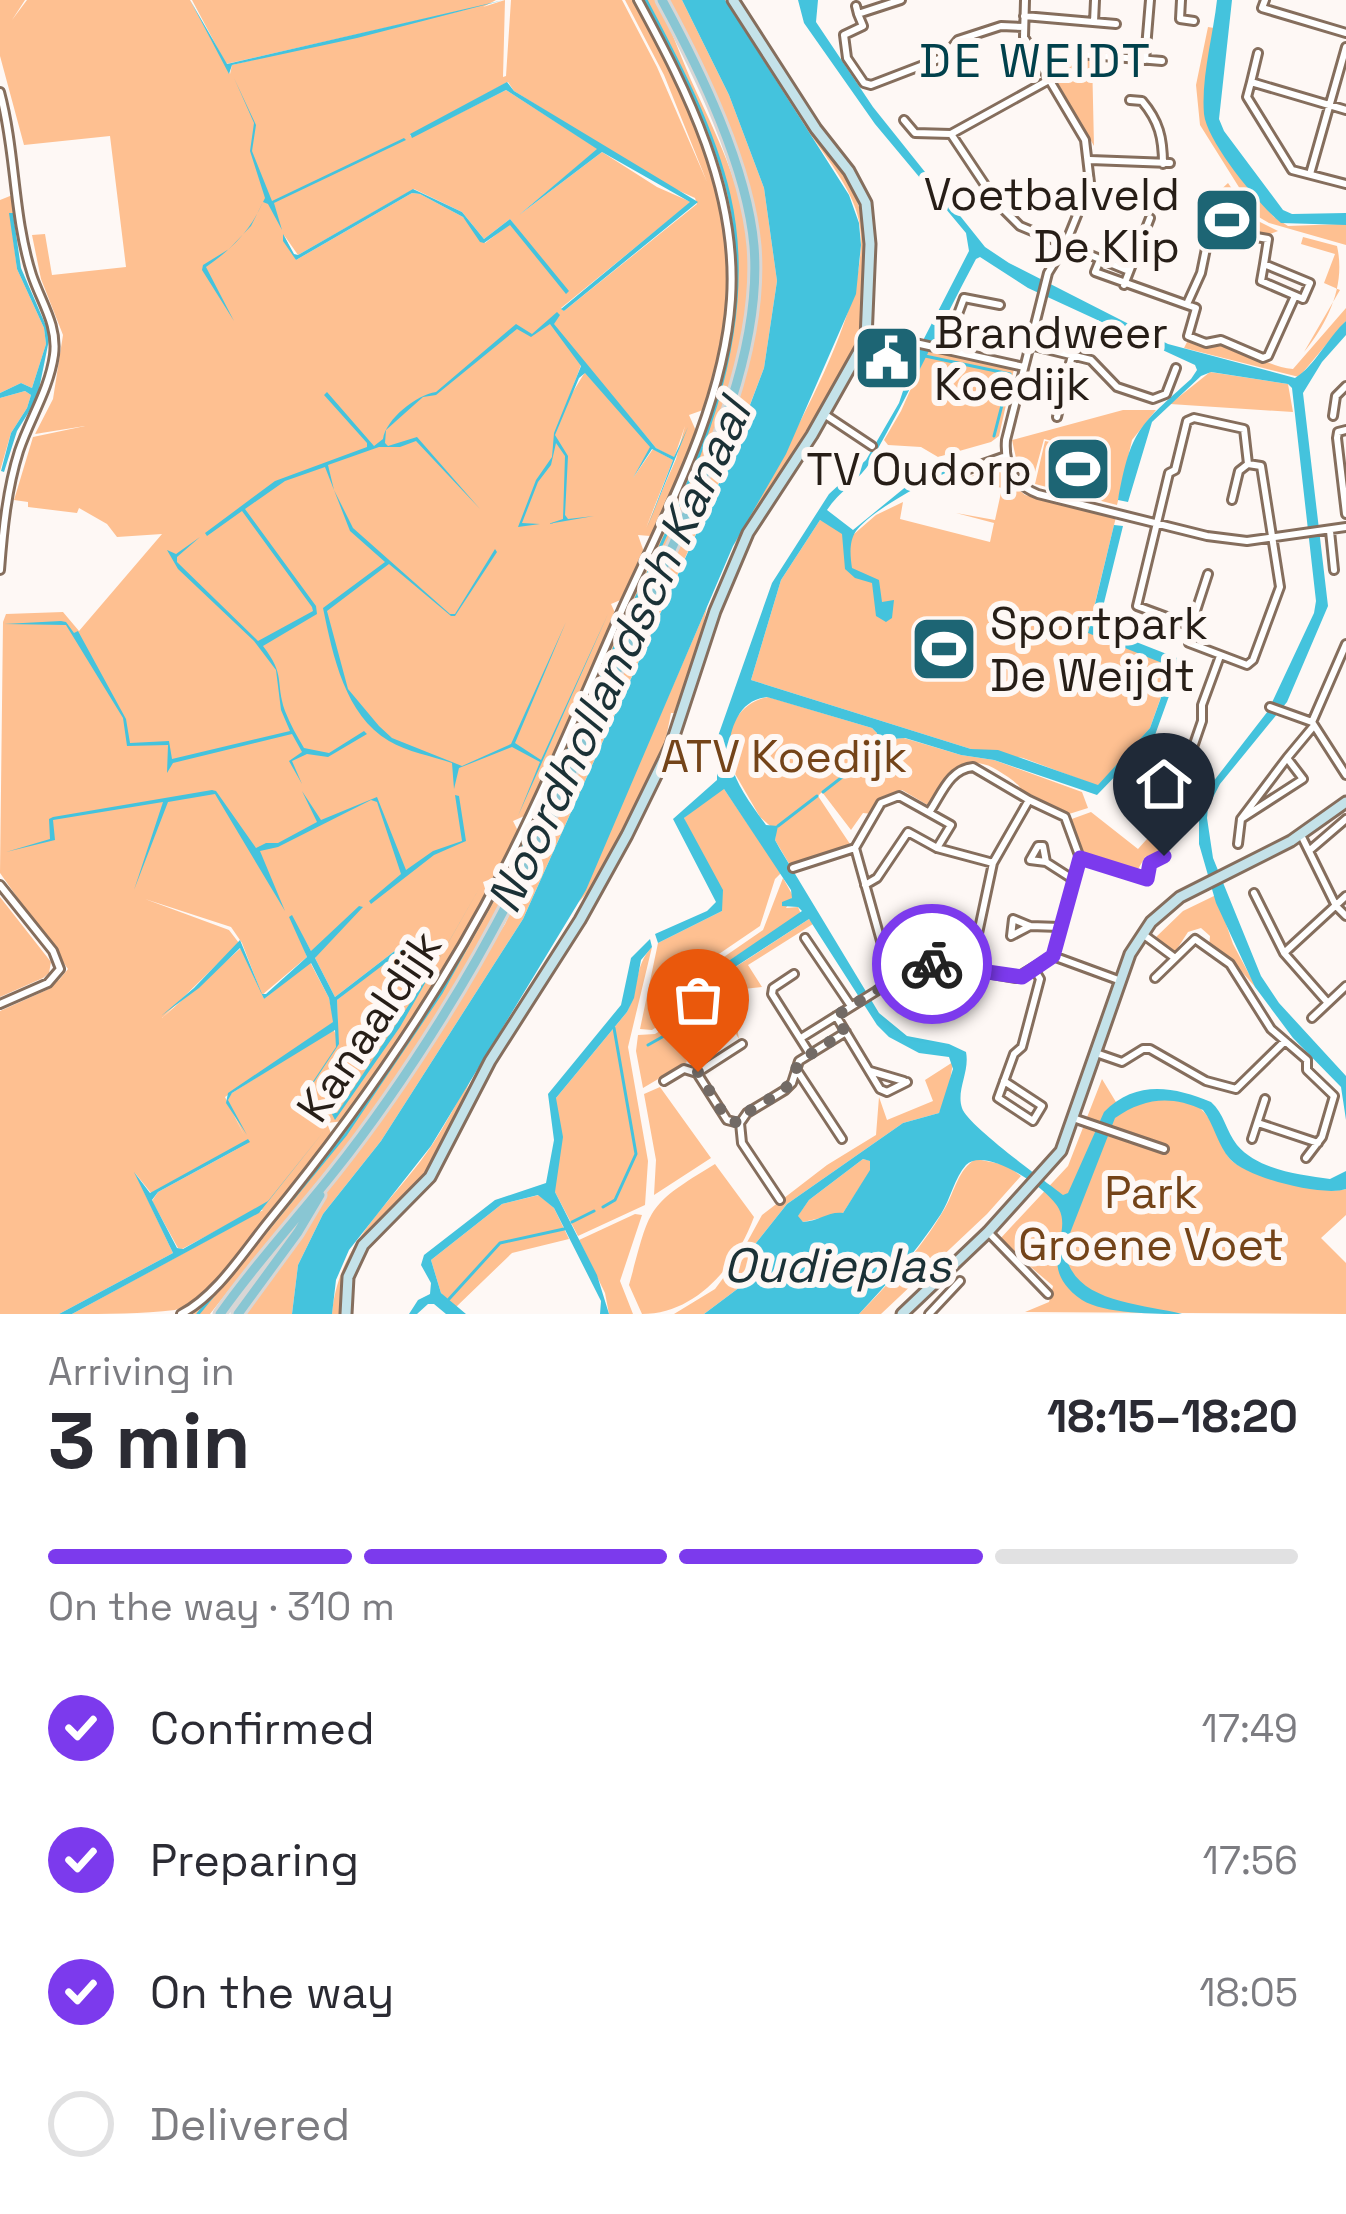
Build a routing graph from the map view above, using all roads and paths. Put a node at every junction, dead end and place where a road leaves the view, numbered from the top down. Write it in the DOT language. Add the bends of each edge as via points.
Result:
graph roads {
  1 [pos="638,0"];
  2 [pos="662,0"];
  3 [pos="733,0"];
  4 [pos="901,0"];
  5 [pos="1025,0"];
  6 [pos="1095,0"];
  7 [pos="1150,0"];
  8 [pos="1181,0"];
  9 [pos="1264,0"];
  10 [pos="1024,16"];
  11 [pos="1194,21"];
  12 [pos="1094,22"];
  13 [pos="1116,24"];
  14 [pos="1024,27"];
  15 [pos="1346,33"];
  16 [pos="1346,47"];
  17 [pos="1031,50"];
  18 [pos="1258,53"];
  19 [pos="1145,60"];
  20 [pos="1162,61"];
  21 [pos="1049,80"];
  22 [pos="1250,82"];
  23 [pos="0,92"];
  24 [pos="1130,100"];
  25 [pos="1330,105"];
  26 [pos="1346,110"];
  27 [pos="904,120"];
  28 [pos="951,134"];
  29 [pos="1090,160"];
  30 [pos="1310,174"];
  31 [pos="1346,184"];
  32 [pos="1150,218"];
  33 [pos="1065,245"];
  34 [pos="1100,260"];
  35 [pos="1264,264"];
  36 [pos="1129,271"];
  37 [pos="1124,285"];
  38 [pos="1295,296"];
  39 [pos="1187,304"];
  40 [pos="1000,305"];
  41 [pos="866,339"];
  42 [pos="1030,344"];
  43 [pos="945,349"];
  44 [pos="1072,355"];
  45 [pos="1024,367"];
  46 [pos="1176,368"];
  47 [pos="1346,386"];
  48 [pos="824,413"];
  49 [pos="1333,416"];
  50 [pos="1057,417"];
  51 [pos="1346,430"];
  52 [pos="872,446"];
  53 [pos="1004,457"];
  54 [pos="1247,464"];
  55 [pos="958,478"];
  56 [pos="1232,500"];
  57 [pos="1346,514"];
  58 [pos="1156,524"];
  59 [pos="1346,527"];
  60 [pos="1328,530"];
  61 [pos="1274,537"];
  62 [pos="1334,569"];
  63 [pos="0,570"];
  64 [pos="1208,574"];
  65 [pos="1191,626"];
  66 [pos="1346,644"];
  67 [pos="1220,656"];
  68 [pos="1270,707"];
  69 [pos="1312,725"];
  70 [pos="1287,758"];
  71 [pos="1346,775"];
  72 [pos="1163,783"];
  73 [pos="1029,800"];
  74 [pos="1346,802"];
  75 [pos="930,811"];
  76 [pos="1241,819"];
  77 [pos="1346,819"];
  78 [pos="1301,835"];
  79 [pos="1238,844"];
  80 [pos="855,848"];
  81 [pos="937,848"];
  82 [pos="1310,850"];
  83 [pos="1164,856"];
  84 [pos="1080,858"];
  85 [pos="1046,862"];
  86 [pos="993,863"];
  87 [pos="794,868"];
  88 [pos="1074,880"];
  89 [pos="0,885"];
  90 [pos="866,885"];
  91 [pos="1254,893"];
  92 [pos="1346,896"];
  93 [pos="1336,906"];
  94 [pos="1346,916"];
  95 [pos="1030,926"];
  96 [pos="1060,927"];
  97 [pos="1142,934"];
  98 [pos="805,938"];
  99 [pos="1284,953"];
  100 [pos="1053,956"];
  101 [pos="1174,958"];
  102 [pos="958,969"];
  103 [pos="1034,969"];
  104 [pos="970,971"];
  105 [pos="794,974"];
  106 [pos="904,974"];
  107 [pos="1155,978"];
  108 [pos="1121,981"];
  109 [pos="942,982"];
  110 [pos="956,984"];
  111 [pos="1346,986"];
  112 [pos="972,987"];
  113 [pos="1328,1003"];
  114 [pos="0,1004"];
  115 [pos="855,1004"];
  116 [pos="836,1016"];
  117 [pos="1312,1018"];
  118 [pos="845,1032"];
  119 [pos="801,1038"];
  120 [pos="1285,1041"];
  121 [pos="742,1044"];
  122 [pos="1096,1053"];
  123 [pos="810,1054"];
  124 [pos="798,1071"];
  125 [pos="869,1071"];
  126 [pos="698,1072"];
  127 [pos="664,1081"];
  128 [pos="1004,1082"];
  129 [pos="1265,1099"];
  130 [pos="1073,1118"];
  131 [pos="740,1123"];
  132 [pos="1258,1123"];
  133 [pos="842,1139"];
  134 [pos="1252,1139"];
  135 [pos="1318,1143"];
  136 [pos="1164,1149"];
  137 [pos="1306,1158"];
  138 [pos="331,1176"];
  139 [pos="780,1200"];
  140 [pos="988,1232"];
  141 [pos="960,1281"];
  142 [pos="1048,1294"];
  143 [pos="181,1314"];
  144 [pos="220,1314"];
  145 [pos="238,1314"];
  146 [pos="346,1314"];
  147 [pos="902,1314"];
  148 [pos="929,1314"];
  1 -- 143 [label="street, Kanaaldijk" via="695,117 727,219 728,322 702,423 542,791 452,963 318,1161"];
  2 -- 138 [label="main road, Kanaaldijk" via="746,200 754,282 747,340 697,491 542,836 445,1013"];
  3 -- 41 [label="street" via="866,203"];
  4 -- 14 [label="street" via="857,10 862,26 844,35 847,58 864,83 944,57 958,40"];
  5 -- 10 [label="street"];
  6 -- 12 [label="street"];
  7 -- 19 [label="street"];
  8 -- 11 [label="street" via="1180,19"];
  9 -- 15 [label="street" via="1262,8"];
  10 -- 12 [label="street"];
  10 -- 14 [label="street"];
  12 -- 13 [label="street"];
  14 -- 17 [label="street"];
  16 -- 25 [label="street"];
  17 -- 19 [label="street"];
  17 -- 21 [label="street"];
  18 -- 22 [label="street"];
  19 -- 20 [label="street"];
  21 -- 28 [label="street"];
  21 -- 29 [label="street"];
  22 -- 25 [label="street"];
  22 -- 30 [label="street" via="1250,107 1292,170"];
  23 -- 63 [label="street" via="29,264 55,349 11,479"];
  24 -- 29 [label="street" via="1142,100 1156,121 1166,164"];
  25 -- 26 [label="street"];
  25 -- 30 [label="street"];
  27 -- 28 [label="street" via="915,133"];
  28 -- 33 [label="street" via="1006,216"];
  29 -- 33 [label="street" via="1086,200"];
  30 -- 31 [label="street"];
  32 -- 36 [label="street"];
  33 -- 34 [label="street"];
  33 -- 42 [label="street" via="1045,283"];
  34 -- 36 [label="street"];
  34 -- 37 [label="street" via="1095,272"];
  35 -- 38 [label="street" via="1261,281"];
  35 -- 38 [label="street" via="1310,283 1303,299"];
  35 -- 39 [label="street" via="1268,238 1210,229"];
  36 -- 37 [label="street"];
  37 -- 39 [label="street"];
  38 -- 39 [label="street" via="1263,358 1188,336 1196,308"];
  40 -- 43 [label="street" via="964,298"];
  41 -- 43 [label="street"];
  41 -- 48 [label="street"];
  42 -- 44 [label="street"];
  42 -- 45 [label="street"];
  43 -- 45 [label="street"];
  44 -- 46 [label="street" via="1091,360 1117,387 1153,399 1166,394"];
  44 -- 50 [label="street"];
  45 -- 53 [label="street"];
  47 -- 49 [label="street"];
  48 -- 52 [label="street"];
  48 -- 146 [label="street" via="731,569 671,745 627,835 430,1177 364,1245 348,1277"];
  51 -- 57 [label="street" via="1337,438"];
  53 -- 55 [label="street"];
  53 -- 58 [label="street" via="1024,489"];
  54 -- 56 [label="street"];
  54 -- 58 [label="street" via="1244,429 1186,421"];
  54 -- 61 [label="street" via="1261,466"];
  58 -- 61 [label="street" via="1247,541"];
  58 -- 65 [label="street" via="1137,606"];
  59 -- 60 [label="street"];
  60 -- 61 [label="street"];
  60 -- 62 [label="street"];
  61 -- 67 [label="street" via="1280,586 1253,660"];
  64 -- 65 [label="street"];
  65 -- 67 [label="street" via="1189,644"];
  66 -- 69 [label="street"];
  67 -- 72 [label="street" via="1192,750"];
  68 -- 69 [label="street"];
  69 -- 70 [label="street"];
  69 -- 71 [label="street"];
  70 -- 76 [label="street"];
  70 -- 76 [label="street" via="1303,779"];
  72 -- 72 [label="street" via="1135,808 1160,830"];
  73 -- 75 [label="street" via="973,766 956,771"];
  73 -- 84 [label="street" via="1065,818"];
  73 -- 86 [label="street"];
  74 -- 78 [label="street"];
  75 -- 80 [label="street" via="905,796 886,799"];
  75 -- 81 [label="street" via="950,825"];
  76 -- 79 [label="street"];
  77 -- 82 [label="street"];
  78 -- 82 [label="street"];
  78 -- 97 [label="street" via="1172,902"];
  80 -- 87 [label="street"];
  80 -- 90 [label="street"];
  81 -- 86 [label="street"];
  81 -- 90 [label="street" via="908,832"];
  82 -- 93 [label="street"];
  83 -- 84 [label="street" via="1150,863 1147,879"];
  84 -- 88 [label="street"];
  85 -- 88 [label="street"];
  86 -- 104 [label="street"];
  88 -- 96 [label="street"];
  89 -- 114 [label="street" via="60,969 48,983"];
  90 -- 106 [label="street" via="881,941"];
  91 -- 99 [label="street"];
  92 -- 93 [label="street"];
  93 -- 94 [label="street"];
  93 -- 99 [label="street"];
  95 -- 96 [label="street"];
  96 -- 100 [label="street"];
  97 -- 101 [label="street"];
  97 -- 108 [label="street"];
  98 -- 115 [label="street"];
  99 -- 113 [label="street"];
  100 -- 103 [label="street"];
  100 -- 108 [label="street"];
  101 -- 107 [label="street"];
  101 -- 120 [label="street" via="1195,939 1230,964"];
  102 -- 104 [label="street"];
  102 -- 106 [label="street" via="922,962"];
  102 -- 110 [label="street"];
  103 -- 104 [label="street" via="1016,978"];
  103 -- 128 [label="street" via="1040,980 1026,1034"];
  105 -- 119 [label="street" via="772,994"];
  106 -- 115 [label="street"];
  108 -- 122 [label="street"];
  109 -- 110 [label="street"];
  110 -- 112 [label="street"];
  111 -- 113 [label="street"];
  113 -- 117 [label="street"];
  115 -- 116 [label="street"];
  116 -- 118 [label="street"];
  116 -- 119 [label="street"];
  118 -- 123 [label="street"];
  118 -- 125 [label="street"];
  119 -- 123 [label="street"];
  120 -- 122 [label="street" via="1236,1089 1150,1049 1122,1062"];
  120 -- 135 [label="street" via="1334,1096"];
  121 -- 126 [label="street"];
  122 -- 130 [label="street"];
  123 -- 124 [label="street"];
  124 -- 131 [label="street"];
  124 -- 133 [label="street"];
  125 -- 125 [label="street" via="888,1076 908,1082 887,1092"];
  126 -- 127 [label="street" via="684,1069"];
  126 -- 131 [label="street" via="727,1120"];
  128 -- 128 [label="street" via="998,1098 1033,1121 1042,1106"];
  129 -- 132 [label="street"];
  130 -- 136 [label="street"];
  130 -- 140 [label="street" via="1043,1175"];
  131 -- 139 [label="street" via="742,1143"];
  132 -- 134 [label="street"];
  132 -- 135 [label="street"];
  135 -- 137 [label="street"];
  138 -- 144 [label="main road, Kanaaldijk"];
  138 -- 145 [label="main road, Kanaaldijk"];
  140 -- 142 [label="street"];
  140 -- 147 [label="street"];
  141 -- 148 [label="street"];
}
